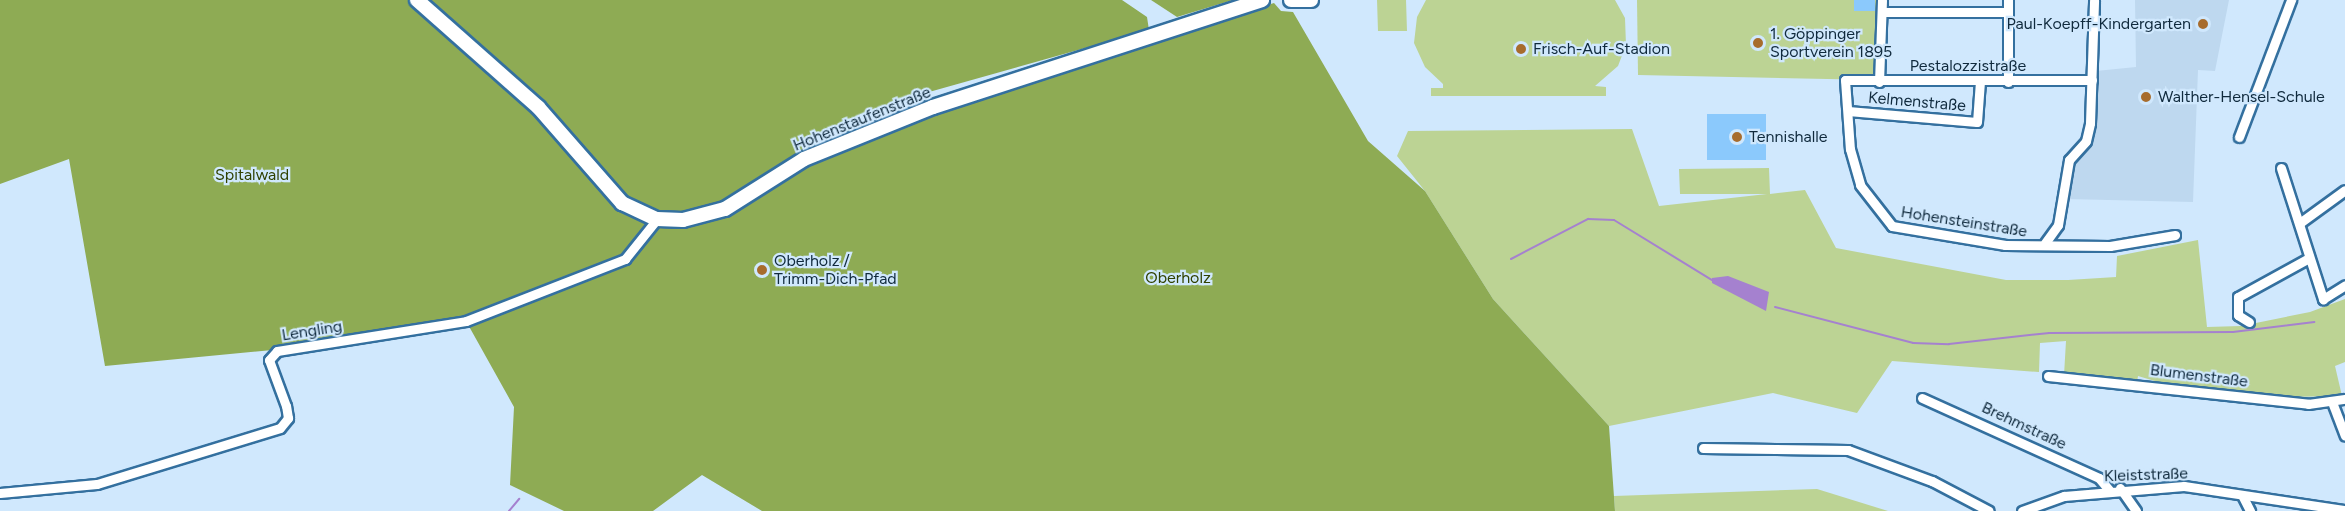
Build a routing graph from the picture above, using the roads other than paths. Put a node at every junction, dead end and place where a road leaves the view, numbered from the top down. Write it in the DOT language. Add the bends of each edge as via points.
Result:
graph roads {
  1 [pos="417,0"];
  2 [pos="1262,0"];
  3 [pos="1292,0"];
  4 [pos="1311,0"];
  5 [pos="1882,0"];
  6 [pos="2008,0"];
  7 [pos="2094,0"];
  8 [pos="2290,0"];
  9 [pos="1882,12"];
  10 [pos="2007,12"];
  11 [pos="1845,80"];
  12 [pos="2092,80"];
  13 [pos="1980,81"];
  14 [pos="1879,82"];
  15 [pos="2008,82"];
  16 [pos="1848,111"];
  17 [pos="2239,137"];
  18 [pos="2281,168"];
  19 [pos="2345,190"];
  20 [pos="657,219"];
  21 [pos="2301,222"];
  22 [pos="2175,235"];
  23 [pos="2045,243"];
  24 [pos="2309,258"];
  25 [pos="2345,285"];
  26 [pos="2249,322"];
  27 [pos="2048,376"];
  28 [pos="1922,398"];
  29 [pos="2345,399"];
  30 [pos="2332,402"];
  31 [pos="2345,436"];
  32 [pos="1703,448"];
  33 [pos="2120,488"];
  34 [pos="2109,490"];
  35 [pos="0,493"];
  36 [pos="2243,497"];
  37 [pos="2345,510"];
  38 [pos="1989,511"];
  39 [pos="2022,511"];
  40 [pos="2136,511"];
  41 [pos="2250,511"];
  1 -- 20 [label="main road, Hohenstaufenstraße" via="524,93 622,203"];
  2 -- 20 [label="main road, Hohenstaufenstraße" via="933,107 804,159 734,204 703,217"];
  3 -- 4 [label="main road"];
  5 -- 9 [label="street"];
  6 -- 10 [label="street"];
  7 -- 12 [label="street, Hohensteinstraße"];
  8 -- 17 [label="street"];
  9 -- 10 [label="street"];
  9 -- 14 [label="street"];
  10 -- 15 [label="street"];
  11 -- 14 [label="street, Pestalozzistraße"];
  11 -- 16 [label="street, Hohensteinstraße"];
  12 -- 15 [label="street, Pestalozzistraße"];
  12 -- 23 [label="street, Hohensteinstraße" via="2086,141 2069,160 2058,225"];
  13 -- 14 [label="street, Pestalozzistraße"];
  13 -- 15 [label="street, Pestalozzistraße"];
  13 -- 16 [label="street, Kelmenstraße" via="1977,122"];
  16 -- 23 [label="street, Hohensteinstraße" via="1850,149 1860,185 1892,226 2032,248"];
  18 -- 21 [label="street"];
  19 -- 21 [label="street"];
  20 -- 35 [label="street, Lengling" via="625,259 477,318 277,351 269,360 288,418 280,428 97,484"];
  21 -- 24 [label="street"];
  22 -- 23 [label="street, Hohensteinstraße" via="2110,246 2065,248"];
  24 -- 25 [label="street" via="2324,299"];
  24 -- 26 [label="street" via="2238,297 2238,315"];
  27 -- 30 [label="street, Blumenstraße" via="2298,403"];
  28 -- 34 [label="street, Brehmstraße" via="2091,474"];
  29 -- 30 [label="street, Blumenstraße"];
  30 -- 31 [label="street"];
  32 -- 38 [label="street" via="1848,450 1932,481"];
  33 -- 34 [label="street, Kleiststraße"];
  33 -- 36 [label="street, Kleiststraße" via="2184,486"];
  33 -- 40 [label="street"];
  34 -- 39 [label="street, Kleiststraße" via="2064,496"];
  36 -- 37 [label="street, Kleiststraße"];
  36 -- 41 [label="street"];
}
